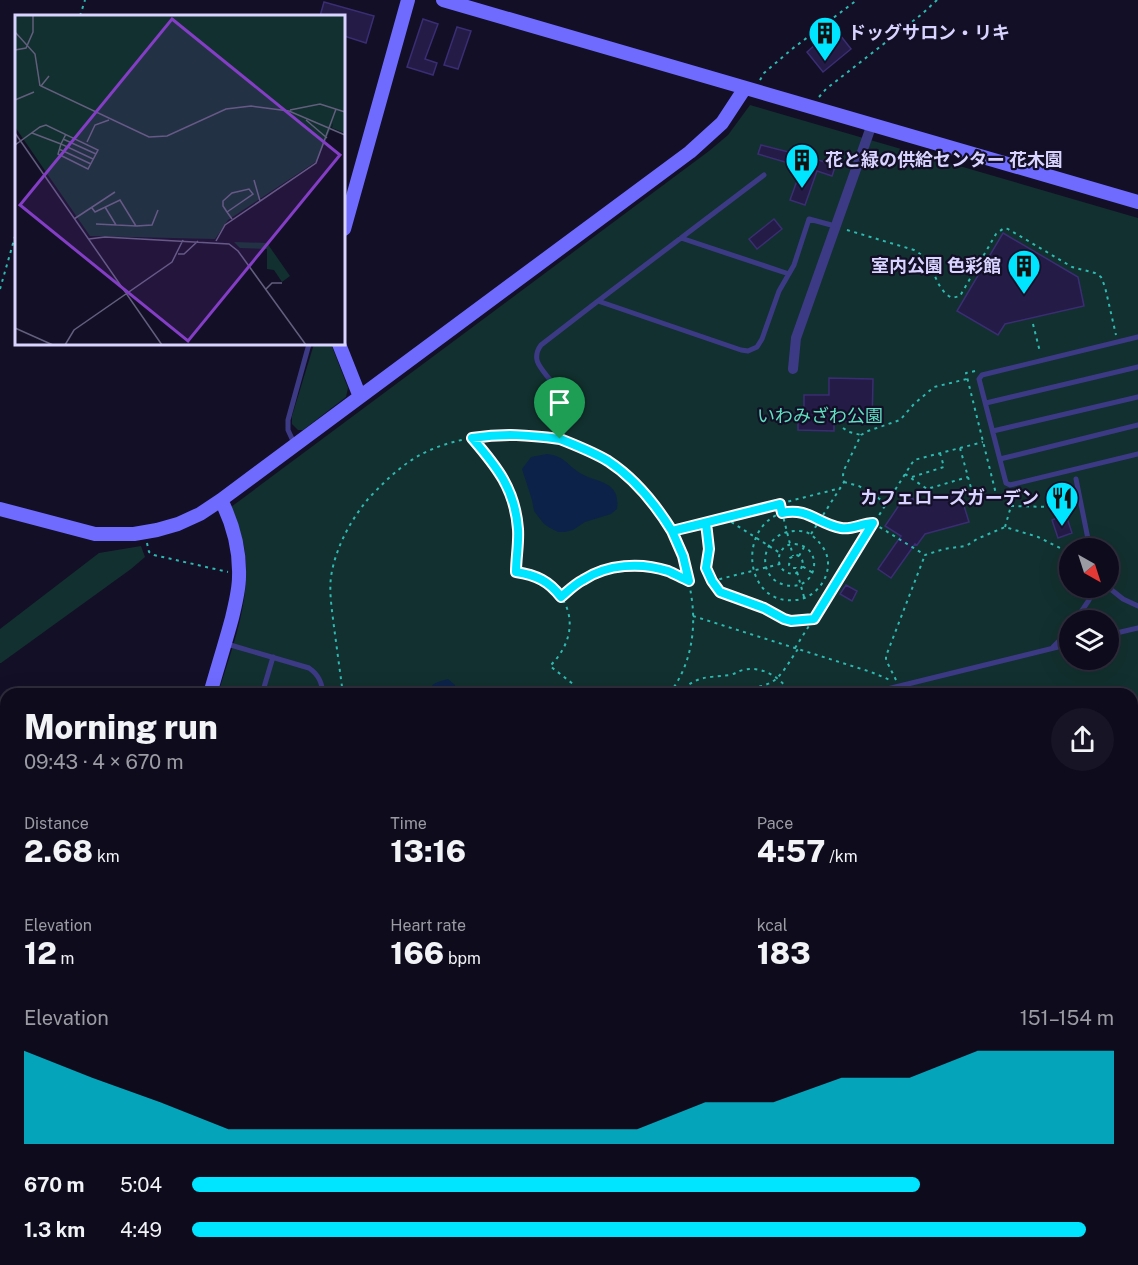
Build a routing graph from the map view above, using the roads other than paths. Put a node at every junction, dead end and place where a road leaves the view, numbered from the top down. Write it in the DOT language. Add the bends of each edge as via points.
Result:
graph roads {
  1 [pos="408,0"];
  2 [pos="443,0"];
  3 [pos="749,89"];
  4 [pos="872,124"];
  5 [pos="764,175"];
  6 [pos="1138,202"];
  7 [pos="345,225"];
  8 [pos="835,226"];
  9 [pos="681,238"];
  10 [pos="789,274"];
  11 [pos="598,301"];
  12 [pos="1138,338"];
  13 [pos="309,345"];
  14 [pos="339,345"];
  15 [pos="1138,367"];
  16 [pos="793,369"];
  17 [pos="360,397"];
  18 [pos="1138,397"];
  19 [pos="986,403"];
  20 [pos="1138,425"];
  21 [pos="993,431"];
  22 [pos="560,439"];
  23 [pos="295,445"];
  24 [pos="1138,454"];
  25 [pos="1000,459"];
  26 [pos="1076,479"];
  27 [pos="221,500"];
  28 [pos="0,509"];
  29 [pos="1088,538"];
  30 [pos="1119,595"];
  31 [pos="1138,606"];
  32 [pos="1138,628"];
  33 [pos="1119,632"];
  34 [pos="1059,641"];
  35 [pos="226,643"];
  36 [pos="1059,647"];
  37 [pos="1050,649"];
  38 [pos="273,657"];
  39 [pos="212,688"];
  40 [pos="264,688"];
  41 [pos="322,688"];
  42 [pos="895,688"];
  1 -- 7 [label="street"];
  2 -- 3 [label="street"];
  3 -- 4 [label="street"];
  3 -- 17 [label="street" via="722,123 690,152"];
  4 -- 6 [label="street"];
  4 -- 8 [label="street"];
  5 -- 9 [label="lane"];
  8 -- 10 [label="lane" via="809,219"];
  8 -- 16 [label="street" via="796,338"];
  9 -- 10 [label="lane"];
  9 -- 11 [label="lane"];
  10 -- 11 [label="lane" via="762,339 748,351"];
  11 -- 22 [label="lane" via="542,345 537,354 566,417"];
  12 -- 19 [label="lane" via="982,375 979,379"];
  13 -- 23 [label="lane" via="288,420"];
  14 -- 17 [label="street"];
  15 -- 19 [label="lane"];
  17 -- 23 [label="street"];
  18 -- 21 [label="lane"];
  19 -- 21 [label="lane"];
  20 -- 25 [label="lane"];
  21 -- 25 [label="lane"];
  23 -- 27 [label="street"];
  24 -- 25 [label="lane" via="1010,485 1006,483"];
  26 -- 29 [label="lane"];
  27 -- 28 [label="street" via="178,524 134,534 94,534"];
  27 -- 35 [label="street" via="238,551 239,575"];
  30 -- 31 [label="lane"];
  32 -- 33 [label="lane"];
  34 -- 37 [label="lane"];
  35 -- 38 [label="lane"];
  35 -- 39 [label="street"];
  36 -- 37 [label="lane"];
  37 -- 42 [label="lane"];
  38 -- 40 [label="lane"];
  38 -- 41 [label="lane" via="316,672"];
}
